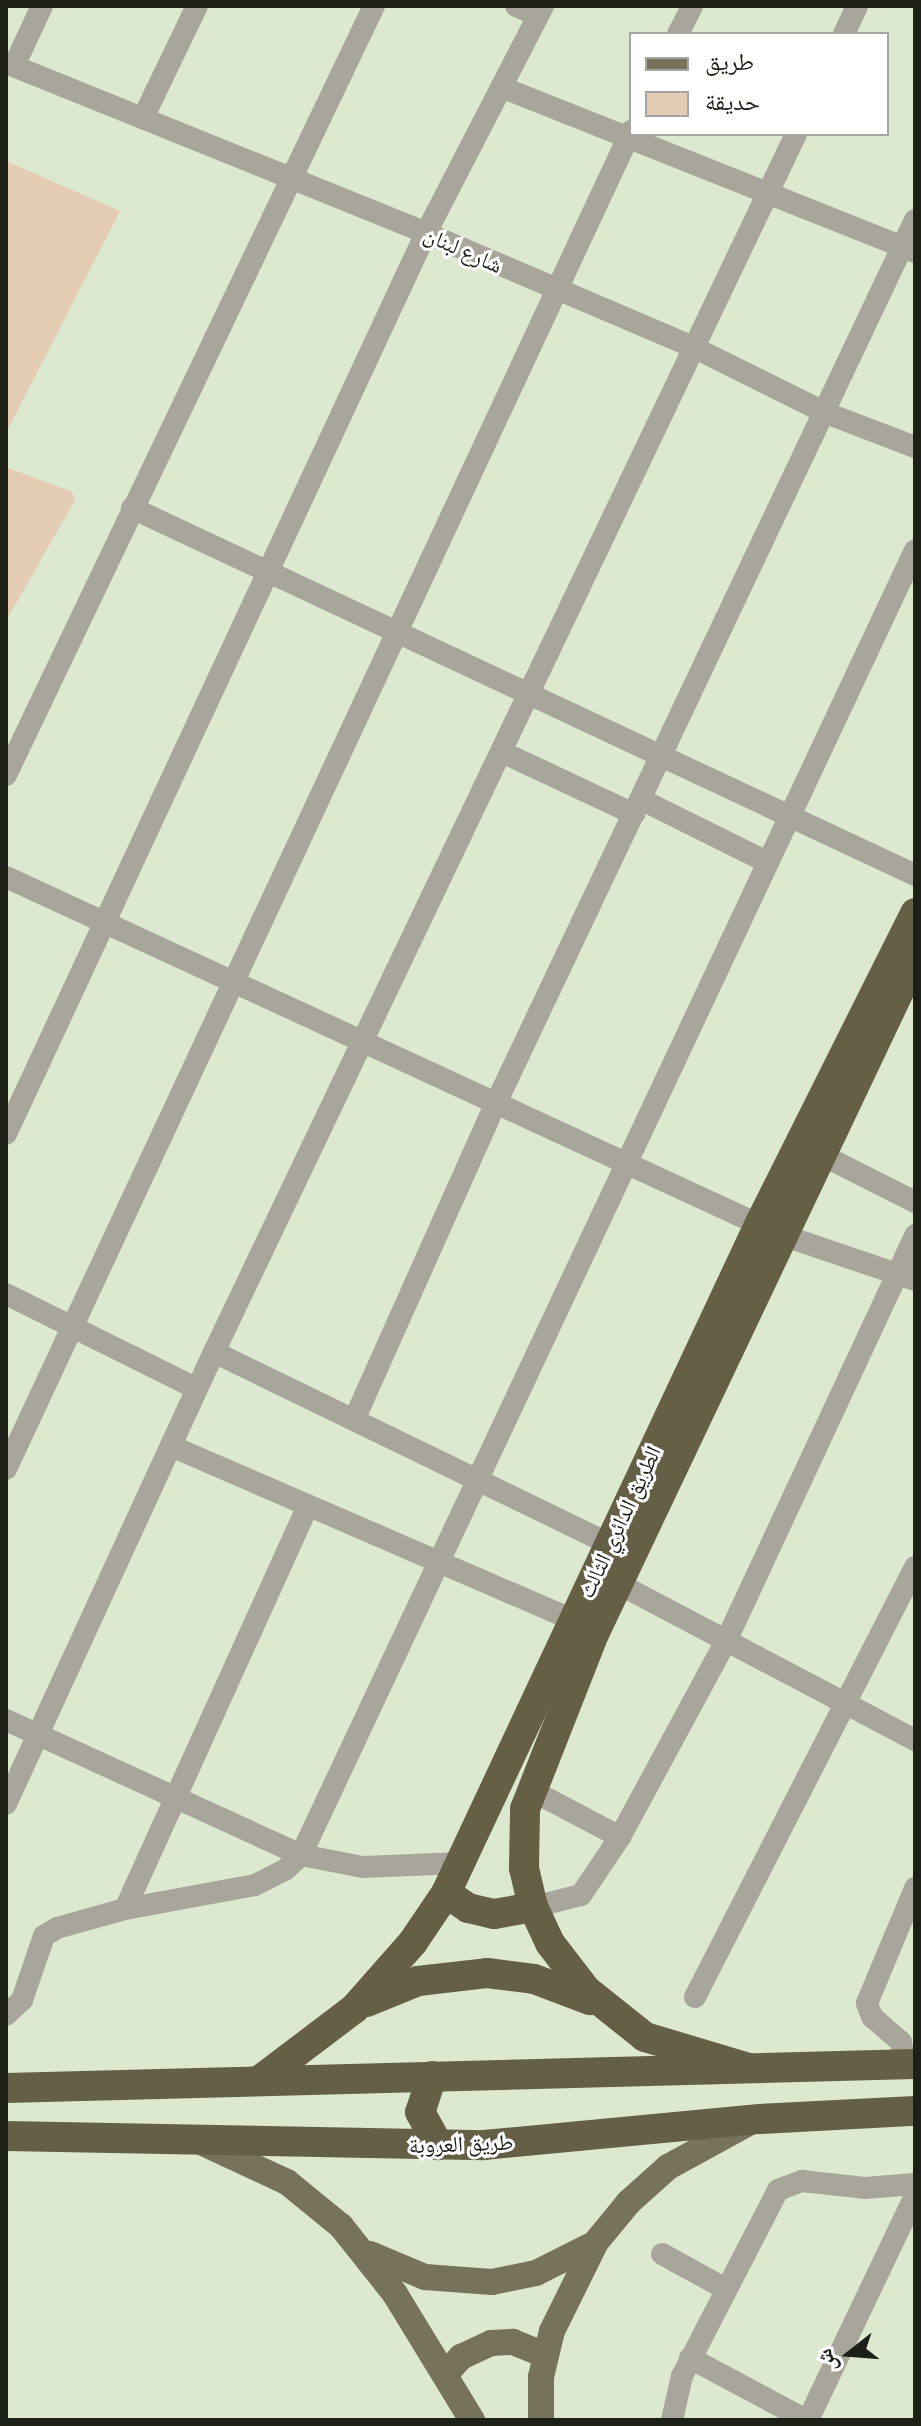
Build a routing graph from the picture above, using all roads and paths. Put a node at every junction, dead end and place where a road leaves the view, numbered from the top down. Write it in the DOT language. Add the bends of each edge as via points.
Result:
graph roads {
  1 [pos="42,6"];
  2 [pos="197,6"];
  3 [pos="374,6"];
  4 [pos="516,6"];
  5 [pos="692,6"];
  6 [pos="857,6"];
  7 [pos="541,11"];
  8 [pos="679,32"];
  9 [pos="845,32"];
  10 [pos="10,65"];
  11 [pos="501,87"];
  12 [pos="143,118"];
  13 [pos="629,136"];
  14 [pos="795,136"];
  15 [pos="288,179"];
  16 [pos="767,196"];
  17 [pos="915,220"];
  18 [pos="426,233"];
  19 [pos="909,250"];
  20 [pos="554,290"];
  21 [pos="693,347"];
  22 [pos="826,413"];
  23 [pos="915,447"];
  24 [pos="132,508"];
  25 [pos="915,550"];
  26 [pos="272,569"];
  27 [pos="400,631"];
  28 [pos="530,692"];
  29 [pos="502,752"];
  30 [pos="664,754"];
  31 [pos="6,775"];
  32 [pos="638,807"];
  33 [pos="787,816"];
  34 [pos="765,861"];
  35 [pos="915,875"];
  36 [pos="6,877"];
  37 [pos="915,913"];
  38 [pos="107,921"];
  39 [pos="915,958"];
  40 [pos="232,980"];
  41 [pos="366,1041"];
  42 [pos="497,1101"];
  43 [pos="6,1134"];
  44 [pos="822,1155"];
  45 [pos="627,1162"];
  46 [pos="915,1202"];
  47 [pos="770,1230"];
  48 [pos="915,1235"];
  49 [pos="906,1279"];
  50 [pos="6,1294"];
  51 [pos="73,1327"];
  52 [pos="214,1352"];
  53 [pos="197,1389"];
  54 [pos="354,1420"];
  55 [pos="171,1446"];
  56 [pos="6,1469"];
  57 [pos="474,1478"];
  58 [pos="308,1506"];
  59 [pos="609,1544"];
  60 [pos="442,1564"];
  61 [pos="915,1567"];
  62 [pos="619,1584"];
  63 [pos="574,1620"];
  64 [pos="727,1639"];
  65 [pos="848,1701"];
  66 [pos="6,1720"];
  67 [pos="38,1734"];
  68 [pos="915,1740"];
  69 [pos="529,1789"];
  70 [pos="173,1798"];
  71 [pos="6,1804"];
  72 [pos="620,1837"];
  73 [pos="301,1855"];
  74 [pos="461,1863"];
  75 [pos="915,1888"];
  76 [pos="446,1893"];
  77 [pos="533,1907"];
  78 [pos="125,1909"];
  79 [pos="695,1997"];
  80 [pos="599,2004"];
  81 [pos="354,2009"];
  82 [pos="6,2015"];
  83 [pos="910,2064"];
  84 [pos="749,2068"];
  85 [pos="432,2076"];
  86 [pos="260,2080"];
  87 [pos="6,2088"];
  88 [pos="915,2111"];
  89 [pos="760,2119"];
  90 [pos="6,2136"];
  91 [pos="194,2140"];
  92 [pos="438,2145"];
  93 [pos="915,2184"];
  94 [pos="915,2196"];
  95 [pos="596,2242"];
  96 [pos="364,2251"];
  97 [pos="662,2254"];
  98 [pos="724,2288"];
  99 [pos="545,2355"];
  100 [pos="690,2358"];
  101 [pos="446,2374"];
  102 [pos="472,2420"];
  103 [pos="541,2420"];
  104 [pos="672,2420"];
  105 [pos="807,2420"];
  1 -- 10 [label="street"];
  2 -- 12 [label="street"];
  3 -- 15 [label="street"];
  4 -- 7 [label="street"];
  5 -- 8 [label="street"];
  6 -- 9 [label="street"];
  7 -- 11 [label="street"];
  10 -- 12 [label="street, شارع لبنان"];
  11 -- 13 [label="street"];
  11 -- 18 [label="street"];
  12 -- 15 [label="street, شارع لبنان"];
  13 -- 16 [label="street"];
  13 -- 20 [label="street"];
  14 -- 16 [label="street"];
  15 -- 18 [label="street, شارع لبنان"];
  15 -- 24 [label="street"];
  16 -- 19 [label="street"];
  16 -- 21 [label="street"];
  17 -- 19 [label="street"];
  18 -- 20 [label="street, شارع لبنان"];
  18 -- 26 [label="street"];
  19 -- 22 [label="street"];
  20 -- 21 [label="street, شارع لبنان"];
  20 -- 27 [label="street"];
  21 -- 22 [label="street, شارع لبنان"];
  21 -- 28 [label="street"];
  22 -- 23 [label="street, شارع لبنان"];
  22 -- 30 [label="street"];
  24 -- 26 [label="street"];
  24 -- 31 [label="street"];
  25 -- 33 [label="street"];
  26 -- 27 [label="street"];
  26 -- 38 [label="street"];
  27 -- 28 [label="street"];
  27 -- 40 [label="street"];
  28 -- 29 [label="street"];
  28 -- 30 [label="street"];
  29 -- 32 [label="street"];
  29 -- 41 [label="street"];
  30 -- 32 [label="street"];
  30 -- 33 [label="street"];
  32 -- 34 [label="street"];
  32 -- 42 [label="street"];
  33 -- 34 [label="street"];
  33 -- 35 [label="street"];
  34 -- 45 [label="street"];
  36 -- 38 [label="street"];
  37 -- 47 [label="highway, الطريق الدائري الثالث"];
  38 -- 40 [label="street"];
  38 -- 43 [label="street"];
  39 -- 44 [label="highway, الطريق الدائري الثالث"];
  40 -- 41 [label="street"];
  40 -- 51 [label="street"];
  41 -- 42 [label="street"];
  41 -- 52 [label="street"];
  42 -- 45 [label="street"];
  42 -- 54 [label="street"];
  44 -- 46 [label="street"];
  44 -- 47 [label="highway, الطريق الدائري الثالث"];
  45 -- 47 [label="street"];
  45 -- 57 [label="street"];
  47 -- 49 [label="street"];
  47 -- 59 [label="highway, الطريق الدائري الثالث"];
  47 -- 62 [label="highway, الطريق الدائري الثالث"];
  48 -- 49 [label="street"];
  49 -- 64 [label="street"];
  50 -- 51 [label="street"];
  51 -- 53 [label="street"];
  51 -- 56 [label="street"];
  52 -- 53 [label="street"];
  52 -- 54 [label="street"];
  53 -- 55 [label="street"];
  54 -- 57 [label="street"];
  55 -- 58 [label="street"];
  55 -- 67 [label="street"];
  57 -- 59 [label="street"];
  57 -- 60 [label="street"];
  58 -- 60 [label="street"];
  58 -- 70 [label="street"];
  59 -- 63 [label="highway, الطريق الدائري الثالث"];
  60 -- 63 [label="street"];
  60 -- 73 [label="street"];
  61 -- 65 [label="street"];
  62 -- 64 [label="street"];
  62 -- 69 [label="highway, الطريق الدائري الثالث"];
  63 -- 74 [label="highway, الطريق الدائري الثالث"];
  64 -- 65 [label="street"];
  64 -- 72 [label="street"];
  65 -- 68 [label="street"];
  65 -- 79 [label="street"];
  66 -- 67 [label="street"];
  67 -- 70 [label="street"];
  67 -- 71 [label="street"];
  69 -- 72 [label="street"];
  69 -- 77 [label="highway, الطريق الدائري الثالث" via="522,1849"];
  70 -- 73 [label="street"];
  70 -- 78 [label="street"];
  72 -- 77 [label="street" via="581,1895"];
  73 -- 74 [label="street" via="363,1867"];
  73 -- 78 [label="street" via="255,1885"];
  74 -- 76 [label="highway, الطريق الدائري الثالث"];
  75 -- 83 [label="street" via="867,2003 872,2017 897,2035"];
  76 -- 77 [label="highway" via="468,1908 494,1914"];
  76 -- 81 [label="highway, الطريق الدائري الثالث" via="413,1942"];
  77 -- 80 [label="highway, الطريق الدائري الثالث" via="556,1952"];
  78 -- 82 [label="street" via="44,1936 22,2000"];
  80 -- 81 [label="highway" via="534,1979 476,1973 418,1981"];
  80 -- 84 [label="highway, الطريق الدائري الثالث" via="664,2045"];
  81 -- 86 [label="highway, الطريق الدائري الثالث"];
  83 -- 84 [label="highway"];
  84 -- 85 [label="highway"];
  85 -- 86 [label="highway"];
  85 -- 92 [label="highway" via="420,2112"];
  86 -- 87 [label="highway"];
  88 -- 89 [label="highway, طريق العروبة"];
  89 -- 92 [label="highway, طريق العروبة"];
  89 -- 95 [label="main road" via="712,2139 668,2167"];
  90 -- 91 [label="highway, طريق العروبة"];
  91 -- 92 [label="highway, طريق العروبة"];
  91 -- 96 [label="main road" via="287,2182"];
  93 -- 98 [label="street" via="785,2185 768,2203"];
  94 -- 105 [label="street"];
  95 -- 96 [label="main road" via="536,2273 492,2282 425,2277"];
  95 -- 99 [label="main road" via="570,2285"];
  96 -- 101 [label="main road"];
  97 -- 98 [label="street"];
  98 -- 100 [label="street"];
  99 -- 101 [label="main road" via="513,2342 491,2343 461,2357"];
  99 -- 103 [label="main road"];
  100 -- 104 [label="street"];
  100 -- 105 [label="street"];
  101 -- 102 [label="main road"];
}
